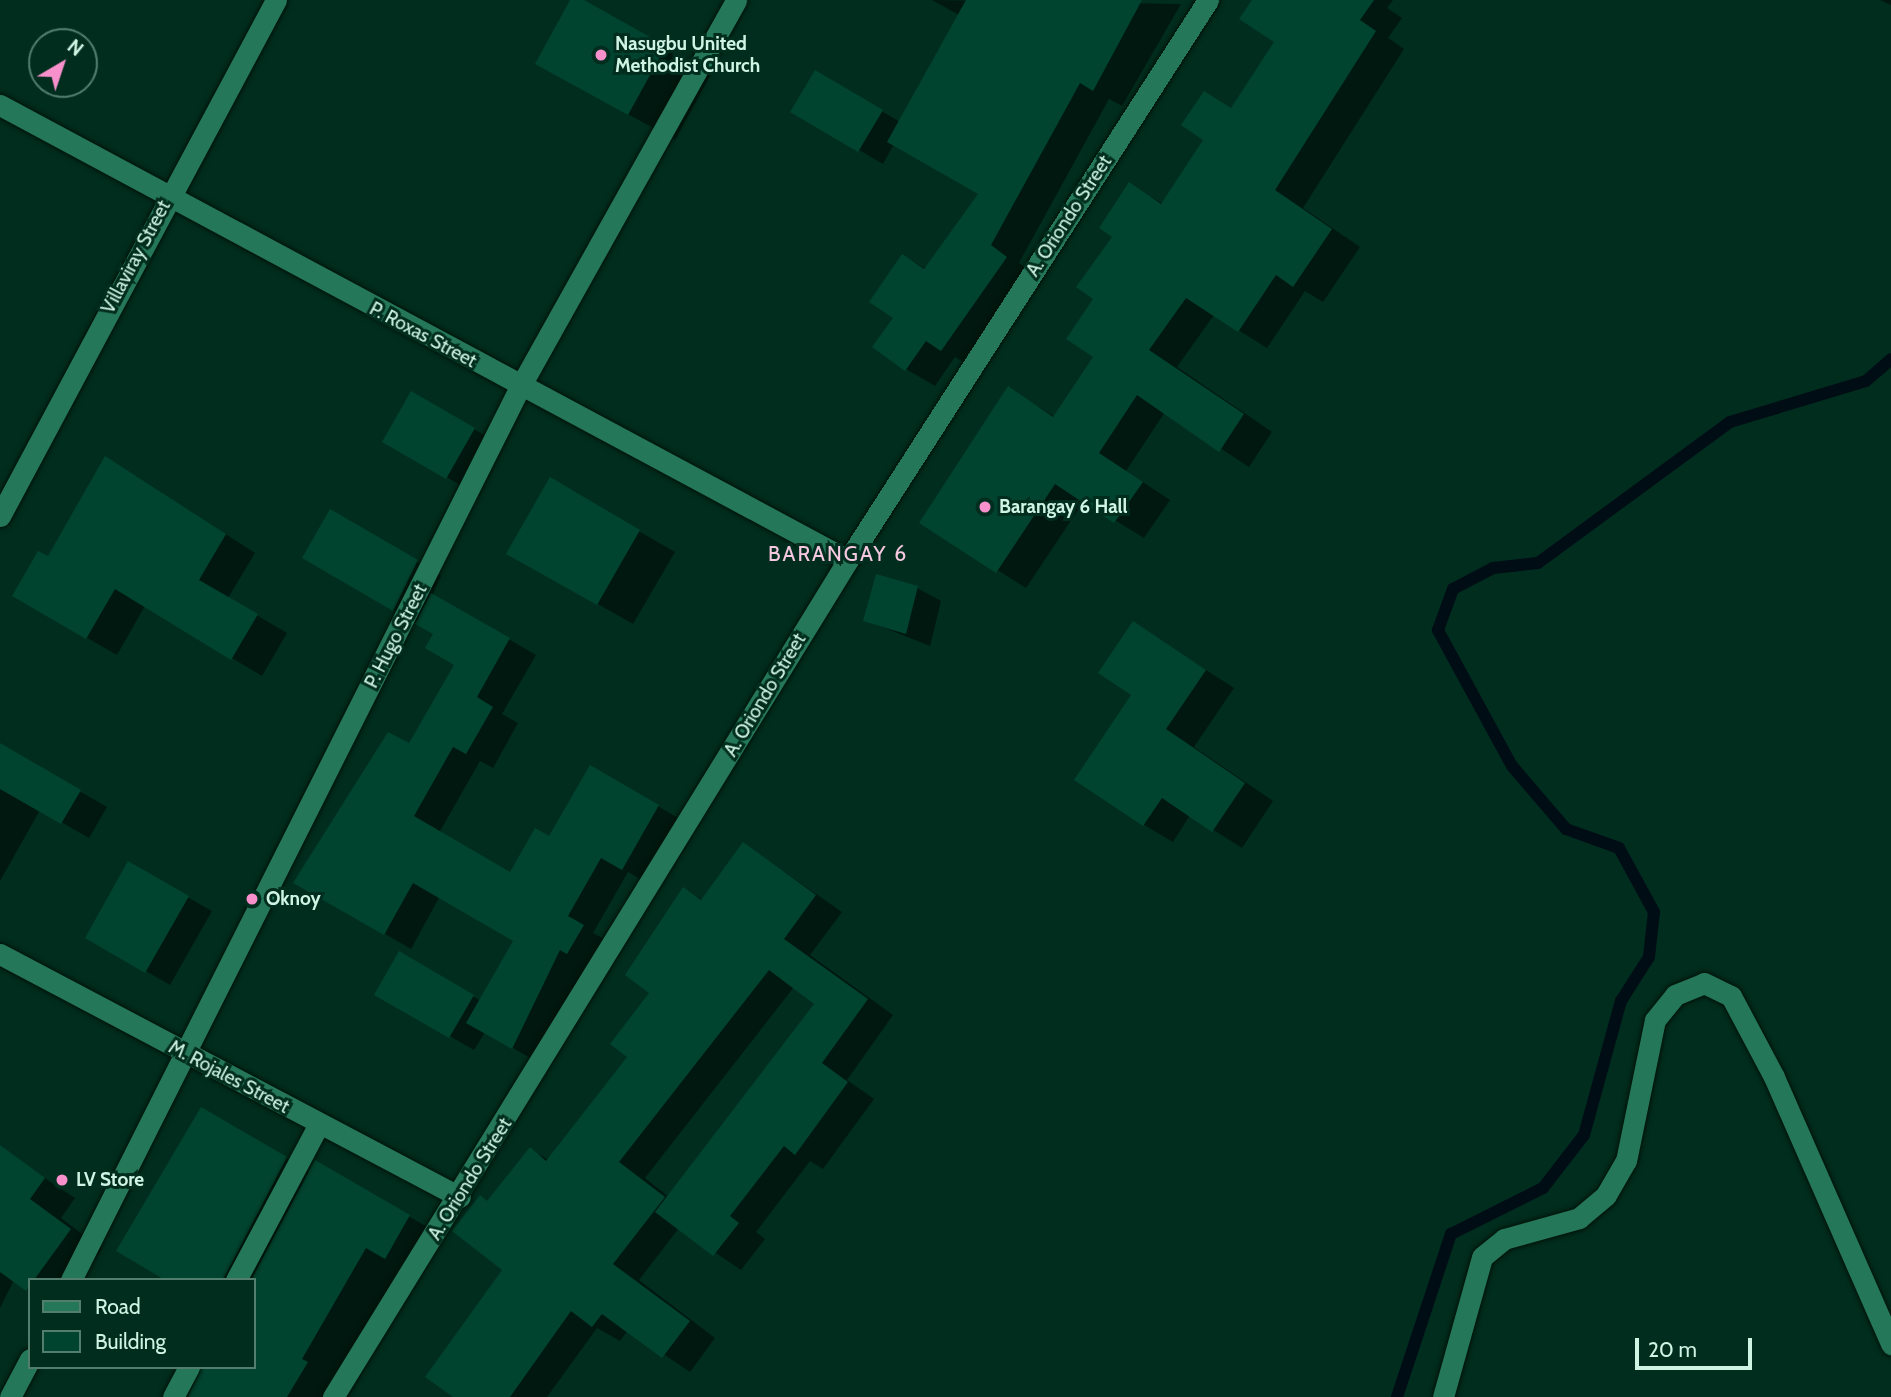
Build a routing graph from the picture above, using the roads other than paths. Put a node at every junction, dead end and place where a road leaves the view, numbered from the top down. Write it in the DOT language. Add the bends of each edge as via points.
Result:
graph roads {
  1 [pos="276,0"];
  2 [pos="736,0"];
  3 [pos="1208,0"];
  4 [pos="0,105"];
  5 [pos="167,197"];
  6 [pos="520,387"];
  7 [pos="0,516"];
  8 [pos="848,560"];
  9 [pos="0,954"];
  10 [pos="187,1054"];
  11 [pos="319,1124"];
  12 [pos="460,1197"];
  13 [pos="72,1278"];
  14 [pos="237,1278"];
  15 [pos="1891,1344"];
  16 [pos="28,1363"];
  17 [pos="187,1369"];
  18 [pos="10,1397"];
  19 [pos="173,1397"];
  20 [pos="333,1397"];
  21 [pos="1443,1397"];
  1 -- 5 [label="street, Villaviray Street"];
  2 -- 6 [label="street, P. Hugo Street"];
  3 -- 8 [label="street, A. Oriondo Street"];
  4 -- 5 [label="street, P. Roxas Street"];
  5 -- 6 [label="street, P. Roxas Street"];
  5 -- 7 [label="street, Villaviray Street"];
  6 -- 8 [label="street, P. Roxas Street"];
  6 -- 10 [label="street, P. Hugo Street"];
  8 -- 12 [label="street, A. Oriondo Street"];
  9 -- 10 [label="street, M. Rojales Street"];
  10 -- 11 [label="street, M. Rojales Street"];
  10 -- 13 [label="street, P. Hugo Street"];
  11 -- 12 [label="street, M. Rojales Street"];
  11 -- 14 [label="street"];
  12 -- 20 [label="street, A. Oriondo Street"];
  15 -- 21 [label="street" via="1768,1065 1731,996 1704,983 1675,995 1655,1020 1626,1161 1606,1195 1578,1218 1504,1239 1482,1257"];
  16 -- 18 [label="street"];
  17 -- 19 [label="street"];
}
